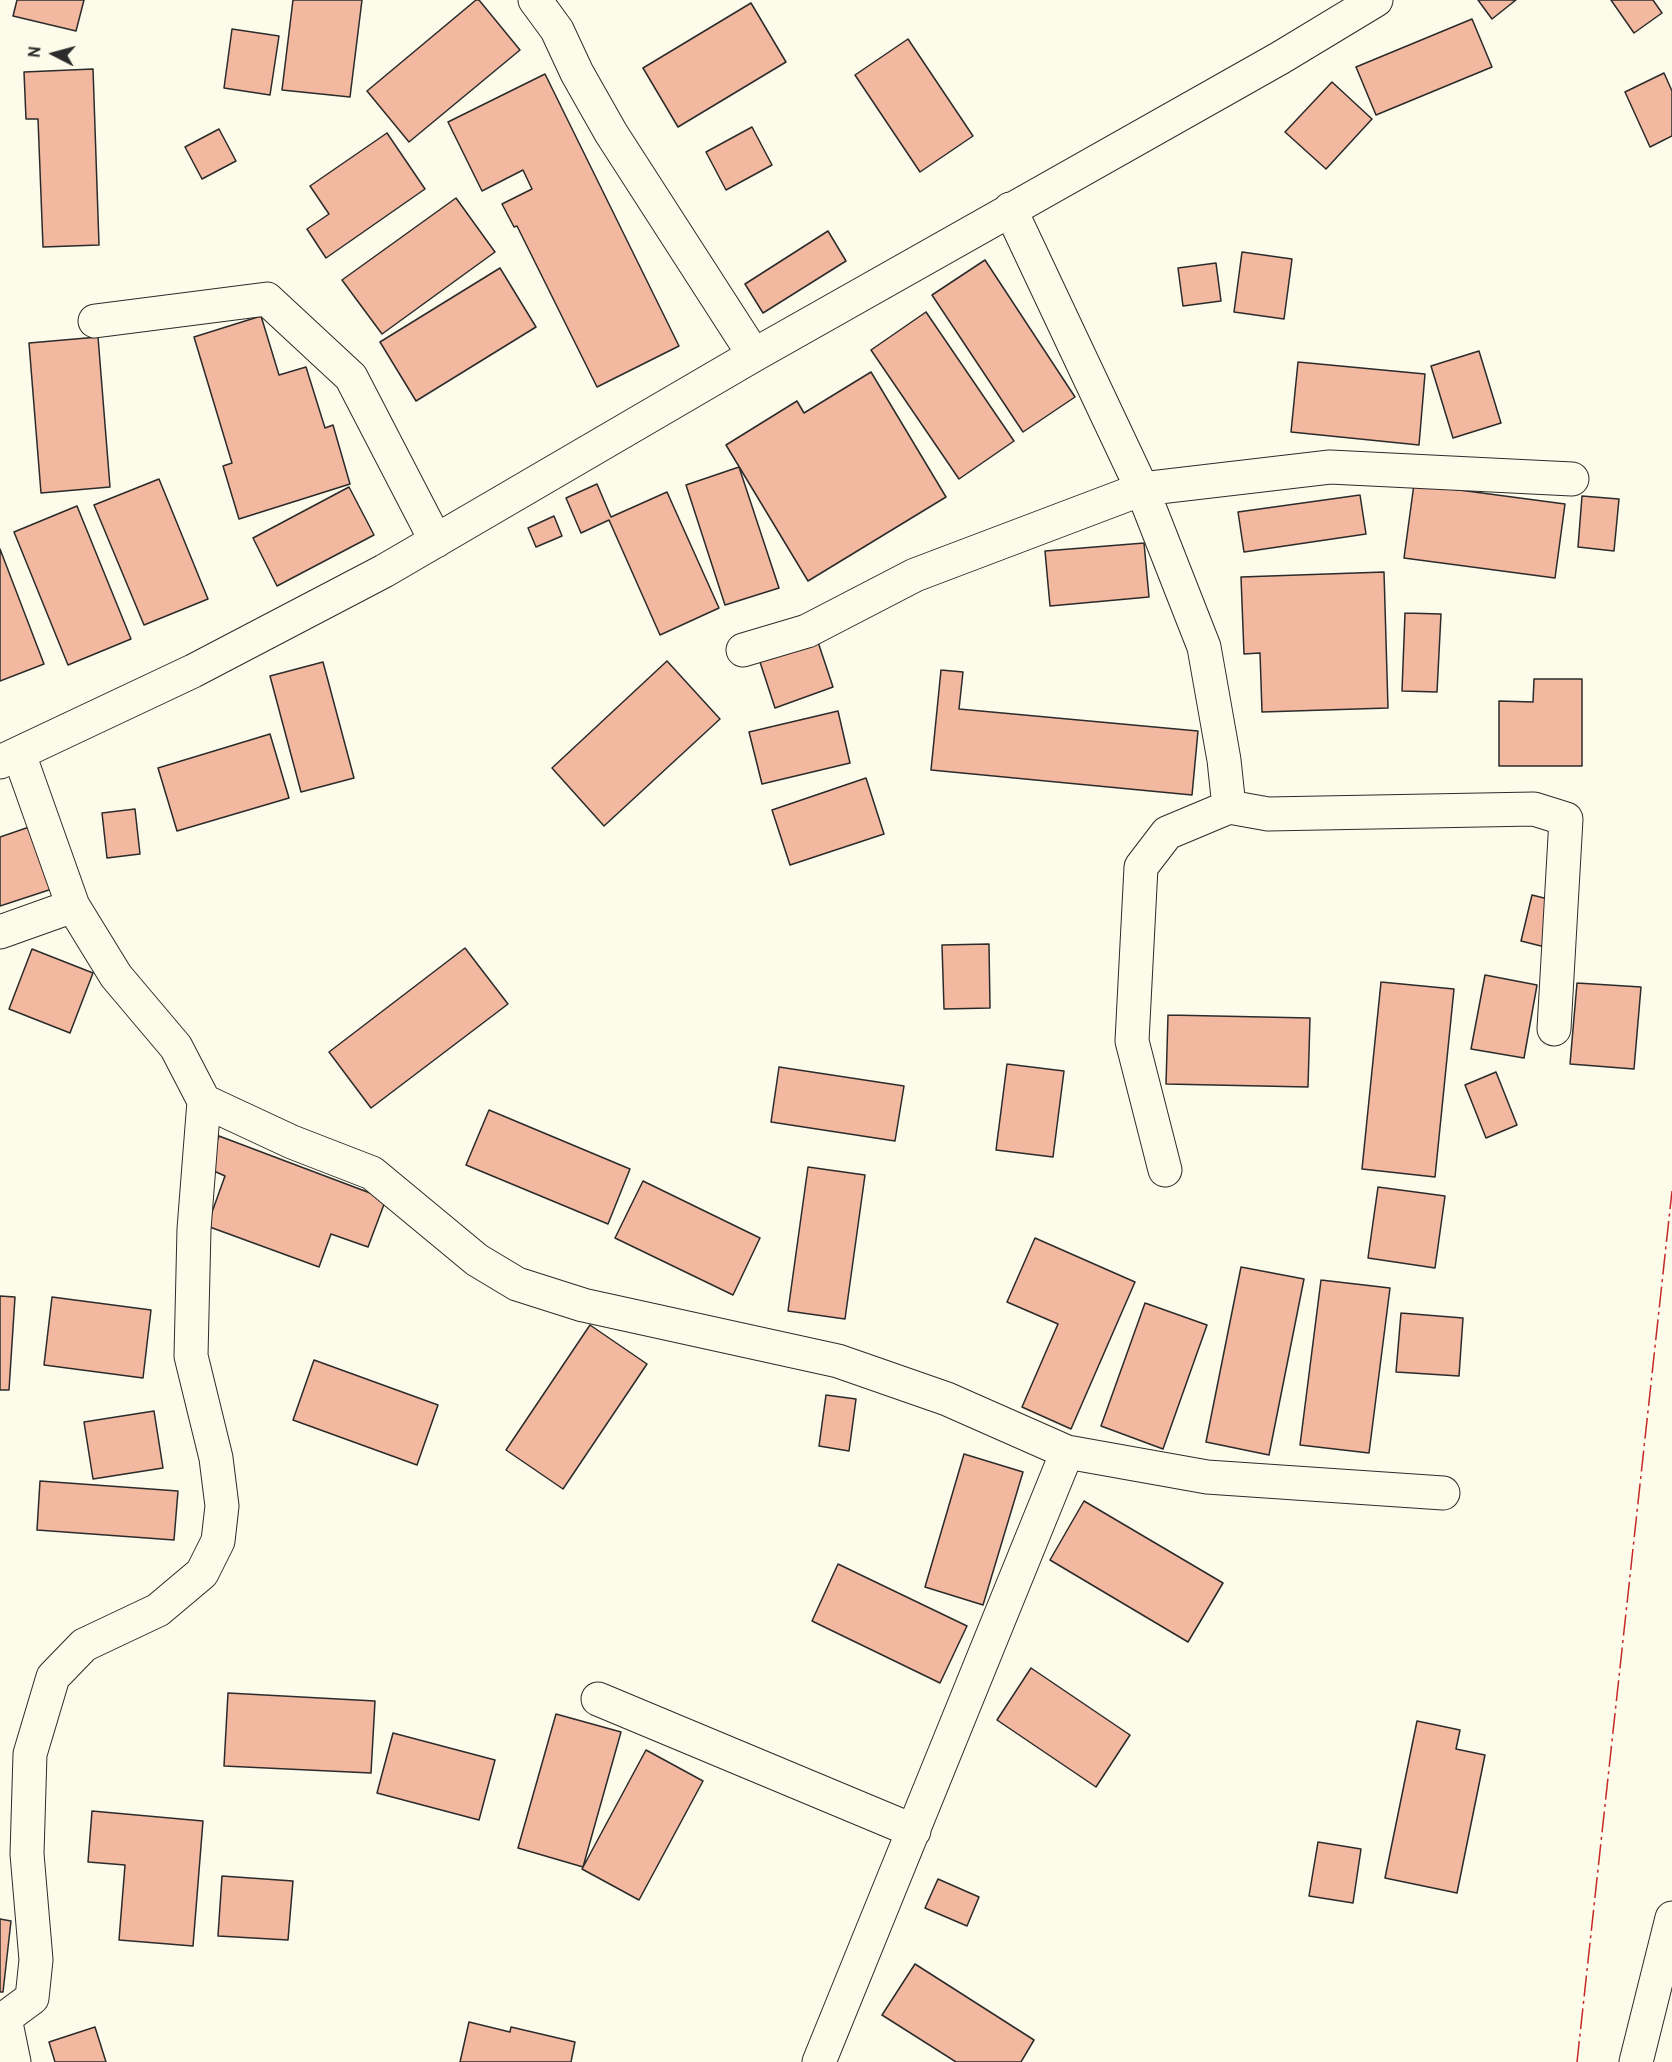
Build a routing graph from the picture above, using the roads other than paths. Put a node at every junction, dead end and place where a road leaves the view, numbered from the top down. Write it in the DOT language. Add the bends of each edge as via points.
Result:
graph roads {
  1 [pos="536,0"];
  2 [pos="1376,0"];
  3 [pos="1010,209"];
  4 [pos="94,321"];
  5 [pos="754,355"];
  6 [pos="1572,479"];
  7 [pos="1142,489"];
  8 [pos="435,541"];
  9 [pos="743,650"];
  10 [pos="10,758"];
  11 [pos="1229,807"];
  12 [pos="73,906"];
  13 [pos="0,932"];
  14 [pos="1554,1029"];
  15 [pos="204,1101"];
  16 [pos="1165,1170"];
  17 [pos="1067,1452"];
  18 [pos="1443,1493"];
  19 [pos="598,1699"];
  20 [pos="14,1818"];
  21 [pos="914,1831"];
  22 [pos="1672,1918"];
  23 [pos="2,2018"];
  24 [pos="14,2062"];
  25 [pos="819,2062"];
  26 [pos="1636,2062"];
  1 -- 5 [label="street" via="558,30 611,133"];
  2 -- 3 [label="street"];
  3 -- 5 [label="street"];
  3 -- 7 [label="street"];
  4 -- 8 [label="street" via="267,299 351,377"];
  5 -- 8 [label="street"];
  6 -- 7 [label="street" via="1330,467"];
  7 -- 9 [label="street" via="915,575 807,630"];
  7 -- 11 [label="street" via="1204,647"];
  8 -- 10 [label="street" via="193,671"];
  10 -- 12 [label="street"];
  11 -- 14 [label="street" via="1268,814 1534,809 1566,819"];
  11 -- 16 [label="street" via="1167,833 1140,867 1132,1041"];
  12 -- 13 [label="street"];
  12 -- 15 [label="street" via="116,976 176,1047"];
  15 -- 17 [label="street" via="292,1142 372,1173 477,1260 517,1284 583,1305 838,1361 947,1399"];
  15 -- 20 [label="street" via="190,1356 216,1458 222,1506 218,1541 202,1573 167,1603 84,1645 53,1677"];
  17 -- 18 [label="street" via="1207,1477"];
  17 -- 21 [label="street"];
  19 -- 21 [label="street"];
  20 -- 23 [label="street" via="27,1854 36,1960 32,1998"];
  21 -- 25 [label="street"];
  22 -- 26 [label="street"];
  23 -- 24 [label="street"];
}
